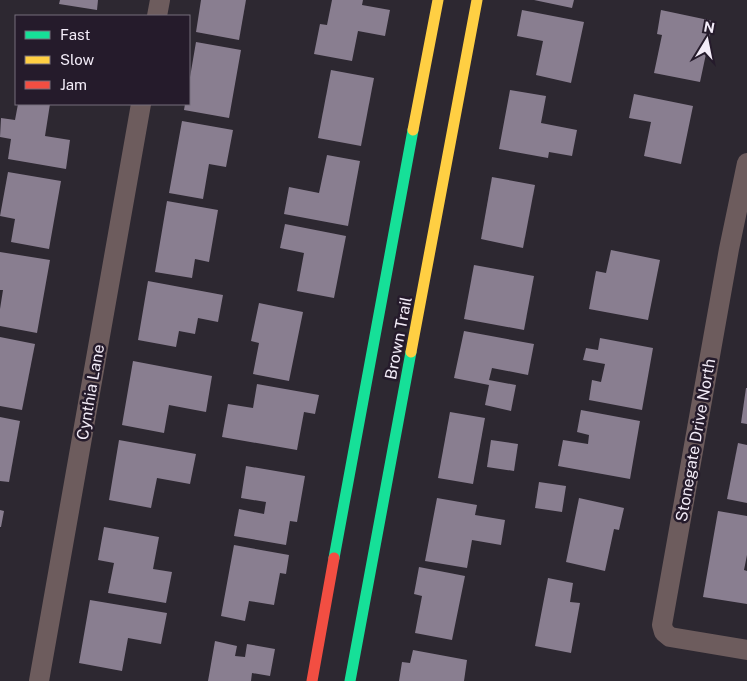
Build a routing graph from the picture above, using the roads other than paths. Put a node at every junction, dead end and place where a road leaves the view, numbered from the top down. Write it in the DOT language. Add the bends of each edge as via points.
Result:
graph roads {
  1 [pos="160,0"];
  2 [pos="438,0"];
  3 [pos="477,0"];
  4 [pos="157,15"];
  5 [pos="141,105"];
  6 [pos="747,164"];
  7 [pos="392,238"];
  8 [pos="408,240"];
  9 [pos="747,650"];
  10 [pos="38,681"];
  11 [pos="312,681"];
  12 [pos="350,681"];
  1 -- 4 [label="street"];
  2 -- 7 [label="street, Brown Trail"];
  3 -- 12 [label="street, Brown Trail" via="428,244"];
  5 -- 10 [label="street, Cynthia Lane"];
  6 -- 9 [label="street, Stonegate Drive North" via="662,625 670,637"];
  7 -- 8 [label="street"];
  7 -- 11 [label="street, Brown Trail"];
}
